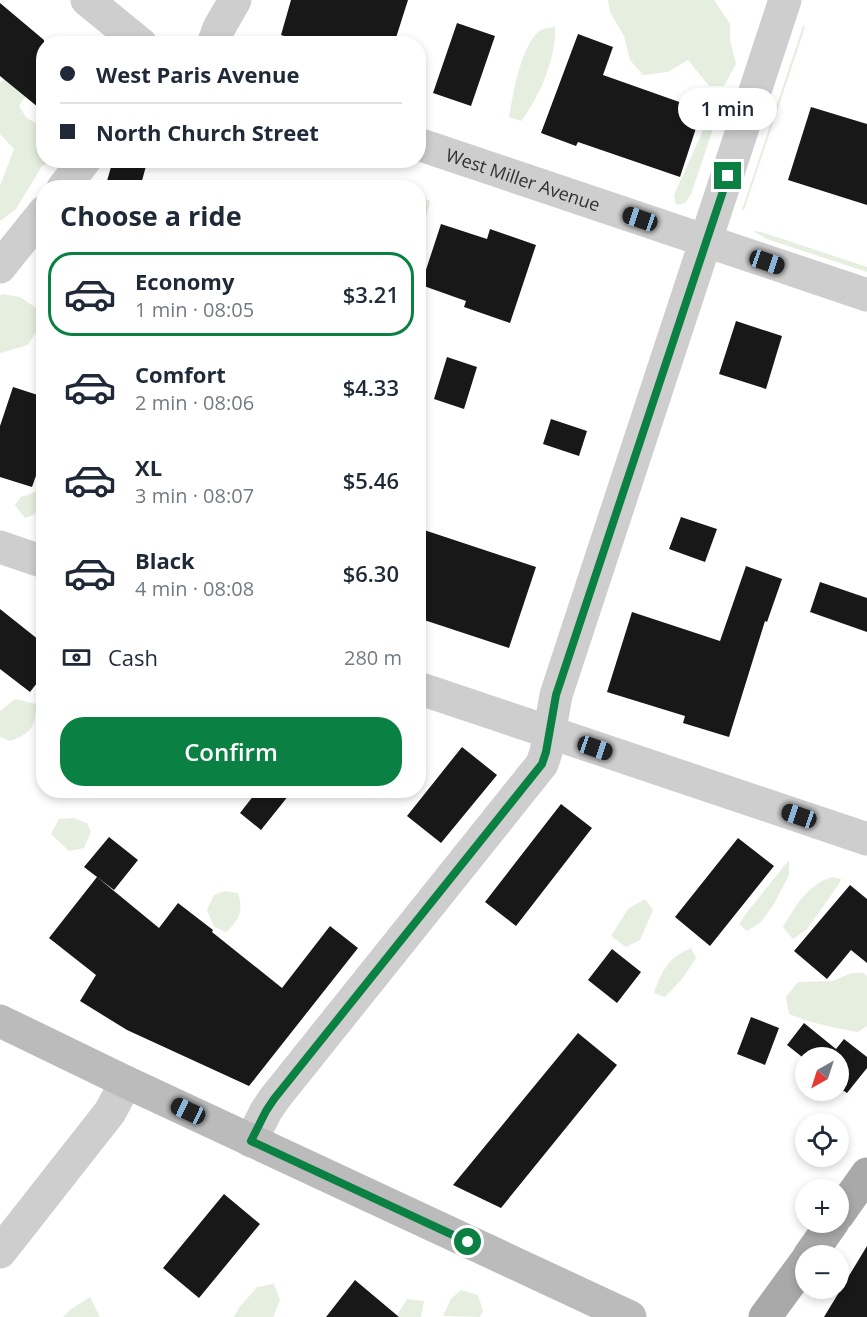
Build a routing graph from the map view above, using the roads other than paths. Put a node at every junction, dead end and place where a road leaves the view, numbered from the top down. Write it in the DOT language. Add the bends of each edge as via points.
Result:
graph roads {
  1 [pos="87,0"];
  2 [pos="235,0"];
  3 [pos="785,0"];
  4 [pos="131,36"];
  5 [pos="216,36"];
  6 [pos="426,147"];
  7 [pos="36,222"];
  8 [pos="707,241"];
  9 [pos="0,267"];
  10 [pos="867,295"];
  11 [pos="0,547"];
  12 [pos="36,559"];
  13 [pos="426,691"];
  14 [pos="549,733"];
  15 [pos="867,839"];
  16 [pos="0,1021"];
  17 [pos="126,1082"];
  18 [pos="251,1141"];
  19 [pos="867,1174"];
  20 [pos="849,1199"];
  21 [pos="0,1252"];
  22 [pos="795,1276"];
  23 [pos="630,1317"];
  24 [pos="765,1317"];
  1 -- 4 [label="street"];
  2 -- 5 [label="street"];
  3 -- 8 [label="street"];
  6 -- 8 [label="street, West Miller Avenue"];
  7 -- 9 [label="street"];
  8 -- 10 [label="street, West Miller Avenue"];
  8 -- 14 [label="street" via="556,695"];
  11 -- 12 [label="street"];
  13 -- 14 [label="street"];
  14 -- 15 [label="street"];
  14 -- 18 [label="street" via="542,764 274,1099"];
  16 -- 17 [label="street"];
  17 -- 18 [label="street"];
  17 -- 21 [label="street" via="110,1112"];
  18 -- 23 [label="street"];
  19 -- 20 [label="main road"];
  22 -- 24 [label="main road"];
}
